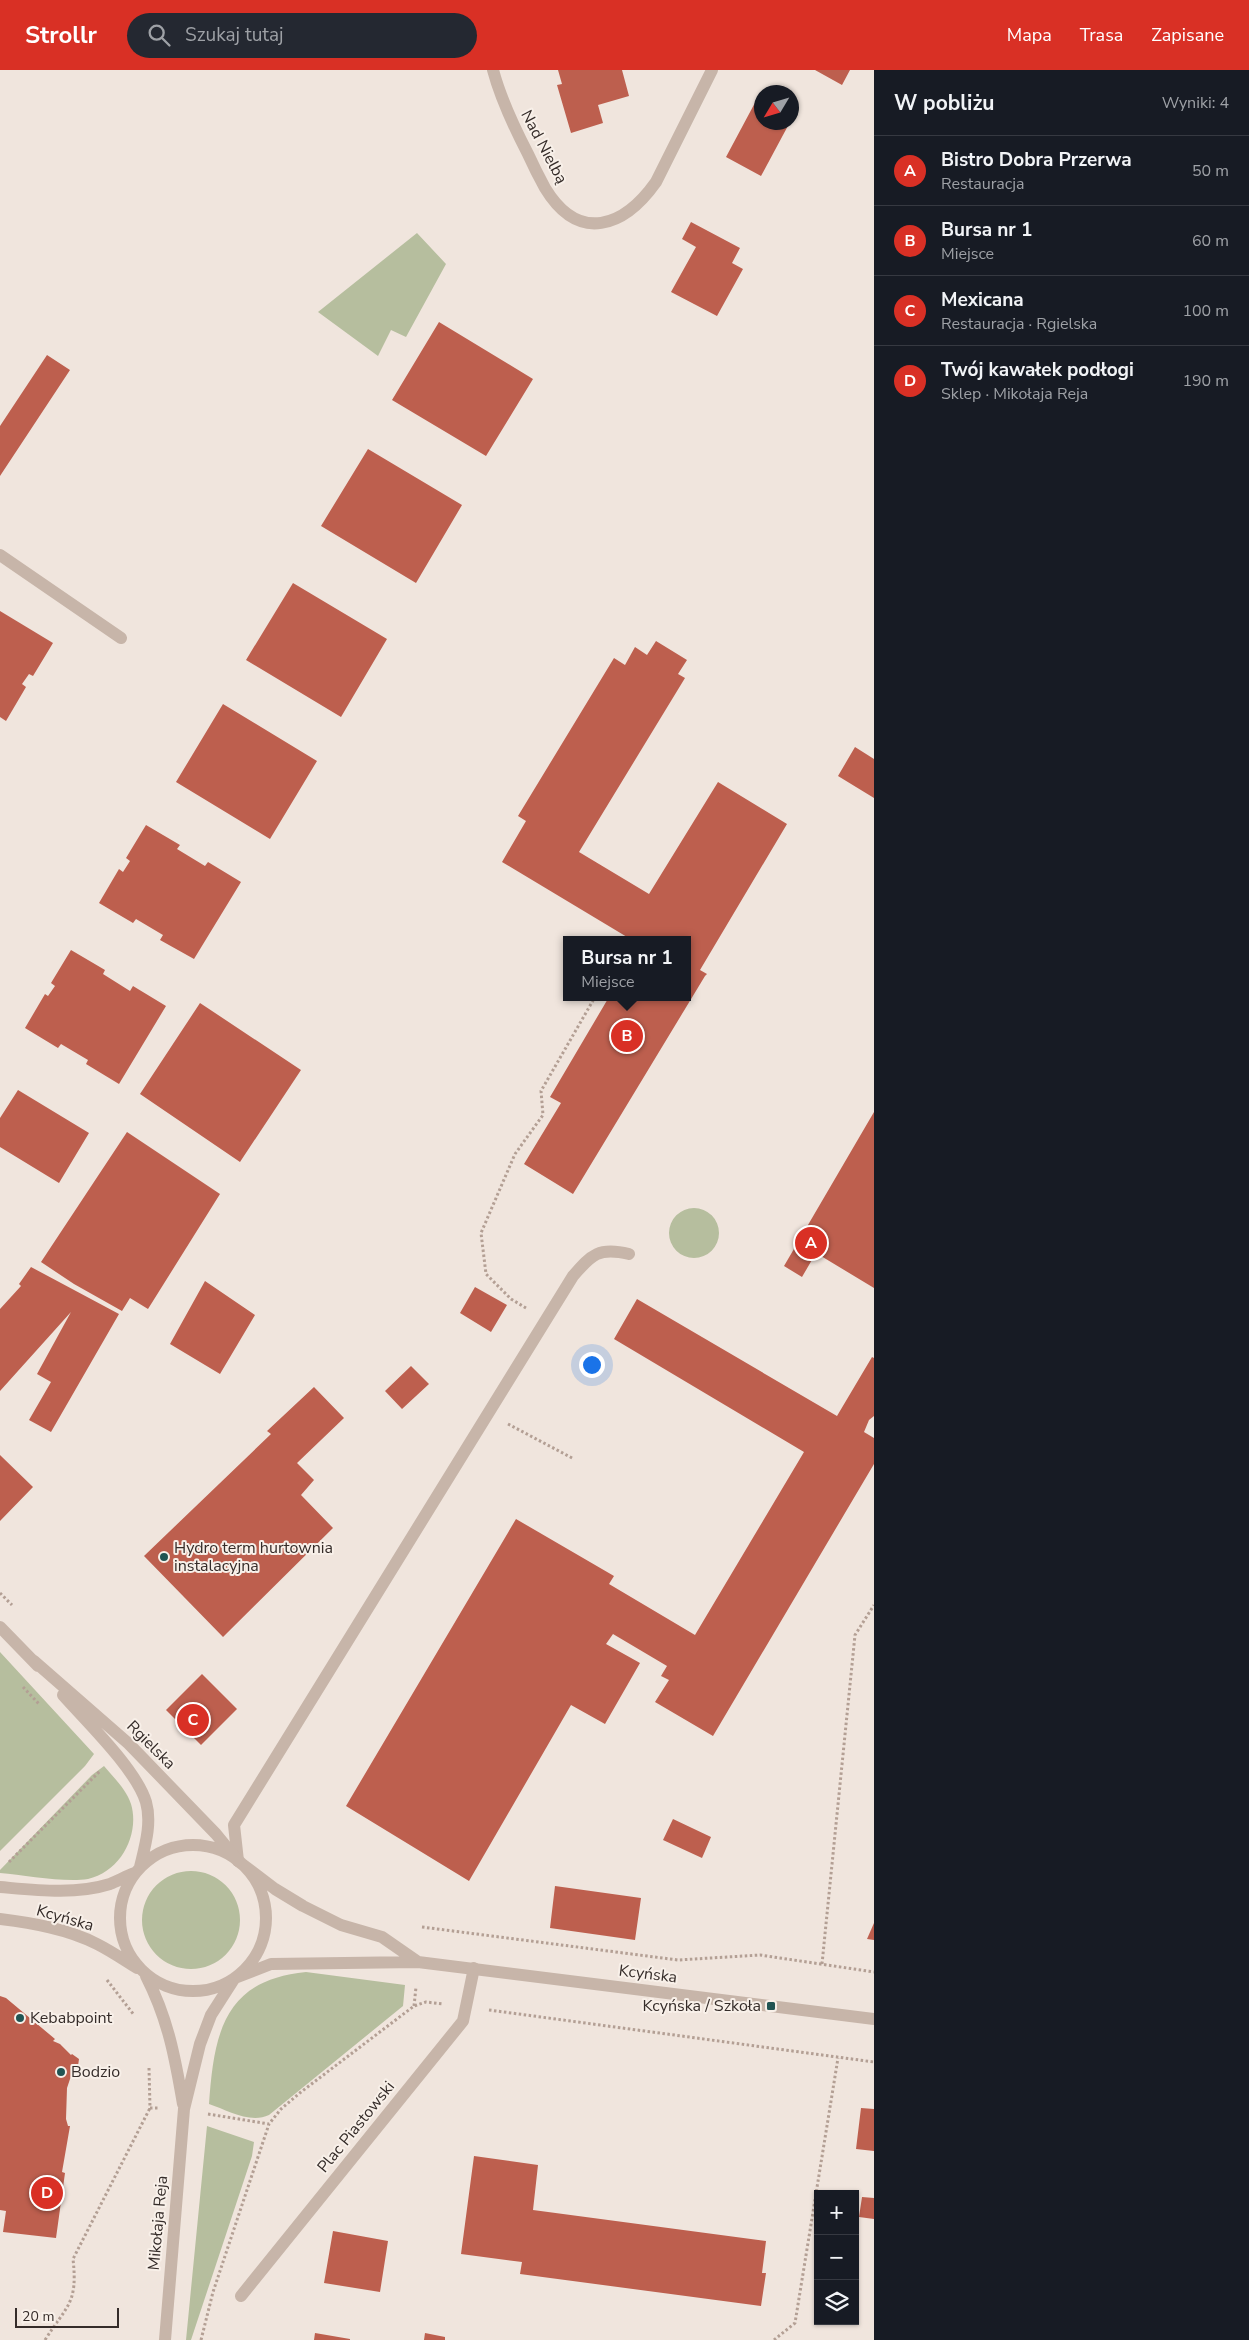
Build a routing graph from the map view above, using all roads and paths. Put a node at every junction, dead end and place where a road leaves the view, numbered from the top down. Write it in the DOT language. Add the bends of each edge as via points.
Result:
graph roads {
  1 [pos="493,70"];
  2 [pos="712,70"];
  3 [pos="0,555"];
  4 [pos="121,638"];
  5 [pos="593,1001"];
  6 [pos="629,1254"];
  7 [pos="545,1320"];
  8 [pos="488,1413"];
  9 [pos="574,1459"];
  10 [pos="874,1605"];
  11 [pos="0,1627"];
  12 [pos="34,1661"];
  13 [pos="116,1757"];
  14 [pos="238,1861"];
  15 [pos="6,1865"];
  16 [pos="137,1870"];
  17 [pos="0,1887"];
  18 [pos="0,1919"];
  19 [pos="422,1928"];
  20 [pos="418,1962"];
  21 [pos="822,1964"];
  22 [pos="474,1968"];
  23 [pos="144,1972"];
  24 [pos="874,1972"];
  25 [pos="100,1974"];
  26 [pos="234,1978"];
  27 [pos="467,2007"];
  28 [pos="136,2018"];
  29 [pos="874,2019"];
  30 [pos="838,2058"];
  31 [pos="874,2062"];
  32 [pos="148,2063"];
  33 [pos="150,2108"];
  34 [pos="184,2109"];
  35 [pos="269,2124"];
  36 [pos="241,2296"];
  37 [pos="44,2340"];
  38 [pos="165,2340"];
  39 [pos="201,2340"];
  40 [pos="774,2340"];
  1 -- 2 [label="street, Nad Nielbą" via="501,98 546,189 572,216 604,224 632,210 656,182"];
  3 -- 4 [label="street"];
  5 -- 7 [label="path" via="541,1091 543,1115 515,1154 481,1233 486,1274 511,1299"];
  6 -- 7 [label="street" via="610,1250 596,1254 584,1263 572,1276"];
  7 -- 8 [label="street"];
  8 -- 9 [label="path"];
  8 -- 14 [label="street" via="234,1825"];
  10 -- 21 [label="path" via="855,1635"];
  11 -- 12 [label="street, Rgielska"];
  12 -- 13 [label="street, Rgielska"];
  12 -- 14 [label="street, Rgielska" via="129,1744"];
  13 -- 15 [label="path"];
  13 -- 16 [label="street, Rgielska" via="146,1801 146,1843"];
  14 -- 16 [label="street" via="217,1848 184,1844 152,1856"];
  14 -- 20 [label="street, Kcyńska" via="303,1906 341,1925 382,1937"];
  14 -- 26 [label="street" via="255,1879 262,1893 266,1924 256,1955"];
  16 -- 17 [label="street, Kcyńska" via="109,1884 88,1888"];
  16 -- 23 [label="street" via="120,1906 120,1924 124,1942"];
  18 -- 23 [label="street, Kcyńska" via="74,1935 97,1944"];
  19 -- 21 [label="path" via="678,1960 760,1955"];
  20 -- 22 [label="street, Kcyńska"];
  20 -- 26 [label="street, Kcyńska" via="271,1964"];
  21 -- 24 [label="path"];
  22 -- 27 [label="street, Plac Piastowski"];
  22 -- 29 [label="street, Kcyńska"];
  23 -- 26 [label="street" via="157,1982 188,1991 220,1986"];
  23 -- 34 [label="street, Mikołaja Reja" via="161,2005 171,2038"];
  25 -- 28 [label="path"];
  26 -- 34 [label="street, Mikołaja Reja" via="211,2015 200,2044"];
  27 -- 30 [label="path"];
  27 -- 35 [label="path" via="426,2002 414,2006 301,2092"];
  27 -- 36 [label="street, Plac Piastowski" via="463,2020"];
  30 -- 31 [label="path"];
  30 -- 40 [label="path" via="795,2322"];
  32 -- 33 [label="path"];
  33 -- 34 [label="path"];
  33 -- 37 [label="path" via="73,2259 75,2282 70,2304"];
  34 -- 35 [label="path"];
  34 -- 38 [label="street, Mikołaja Reja"];
  35 -- 39 [label="path" via="213,2292"];
}
